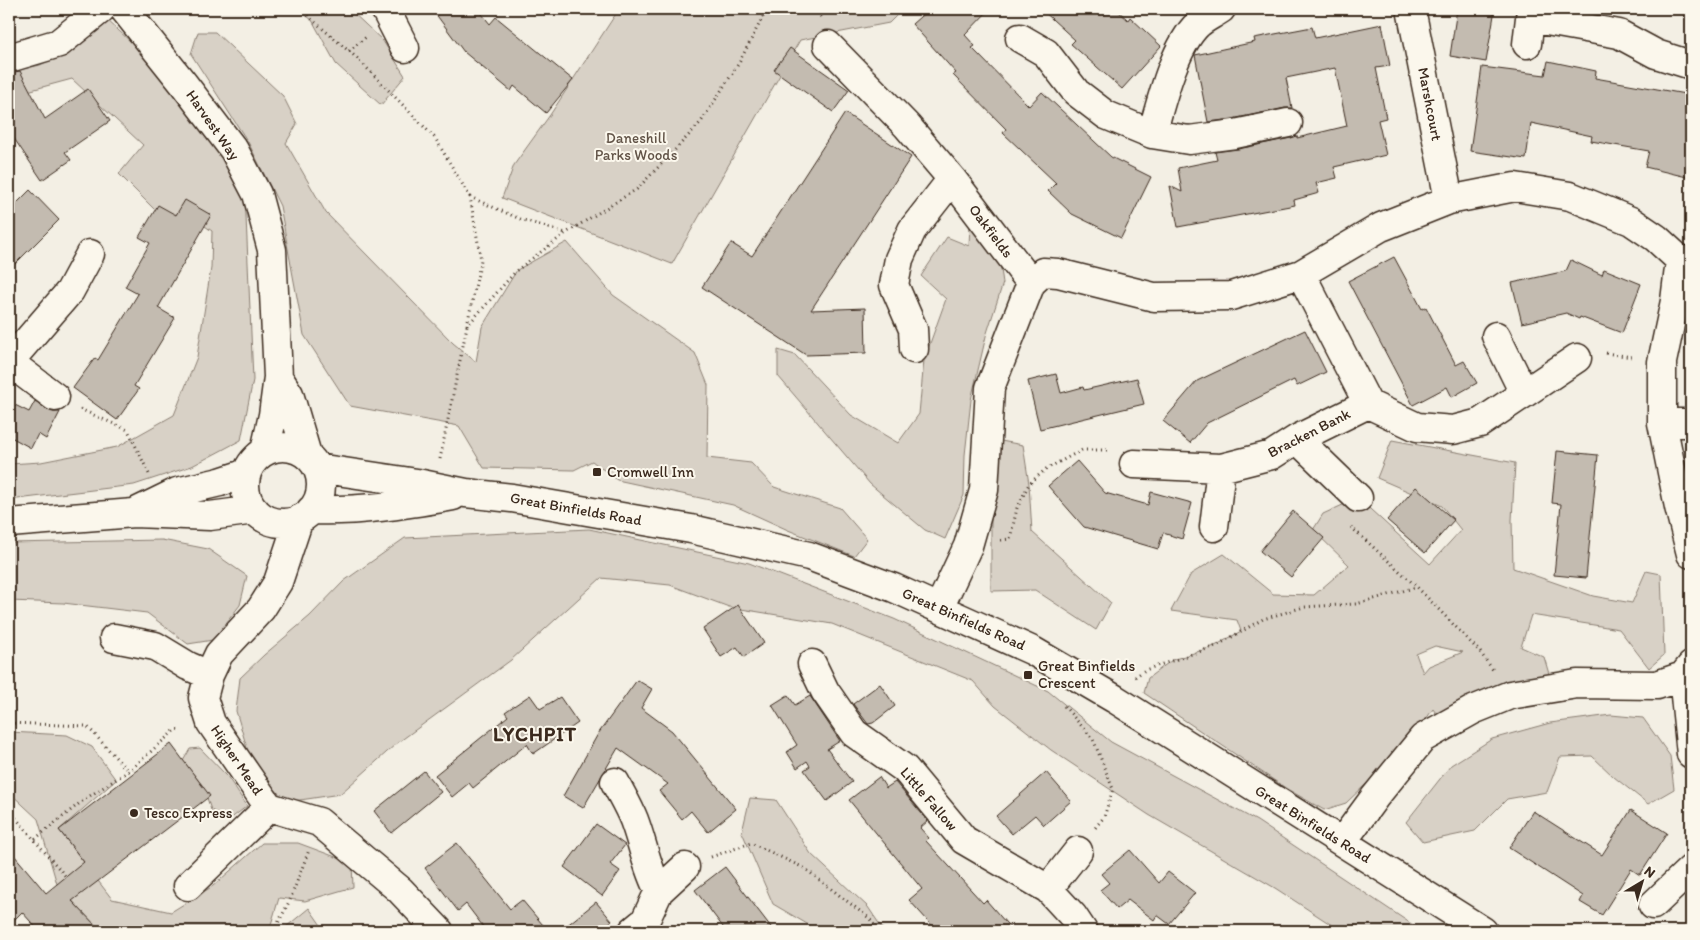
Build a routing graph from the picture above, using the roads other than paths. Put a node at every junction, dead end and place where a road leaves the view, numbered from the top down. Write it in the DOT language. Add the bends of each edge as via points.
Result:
graph roads {
  1 [pos="101,9"];
  2 [pos="124,9"];
  3 [pos="384,9"];
  4 [pos="1221,9"];
  5 [pos="1411,9"];
  6 [pos="1530,23"];
  7 [pos="826,33"];
  8 [pos="1020,38"];
  9 [pos="405,48"];
  10 [pos="9,58"];
  11 [pos="1691,66"];
  12 [pos="1288,123"];
  13 [pos="1152,134"];
  14 [pos="952,179"];
  15 [pos="1449,200"];
  16 [pos="1685,252"];
  17 [pos="90,254"];
  18 [pos="1302,274"];
  19 [pos="1030,282"];
  20 [pos="1496,336"];
  21 [pos="914,349"];
  22 [pos="1577,358"];
  23 [pos="9,362"];
  24 [pos="278,377"];
  25 [pos="1524,393"];
  26 [pos="55,397"];
  27 [pos="1368,404"];
  28 [pos="1662,422"];
  29 [pos="1691,423"];
  30 [pos="1296,439"];
  31 [pos="265,451"];
  32 [pos="312,462"];
  33 [pos="1134,464"];
  34 [pos="1221,468"];
  35 [pos="247,473"];
  36 [pos="466,493"];
  37 [pos="1358,498"];
  38 [pos="134,513"];
  39 [pos="305,514"];
  40 [pos="263,515"];
  41 [pos="9,523"];
  42 [pos="1214,527"];
  43 [pos="1691,554"];
  44 [pos="278,582"];
  45 [pos="939,608"];
  46 [pos="114,638"];
  47 [pos="812,664"];
  48 [pos="1687,671"];
  49 [pos="209,674"];
  50 [pos="1691,754"];
  51 [pos="615,782"];
  52 [pos="268,807"];
  53 [pos="1342,842"];
  54 [pos="1078,851"];
  55 [pos="685,867"];
  56 [pos="1691,869"];
  57 [pos="188,886"];
  58 [pos="1048,888"];
  59 [pos="659,891"];
  60 [pos="1653,905"];
  61 [pos="645,928"];
  62 [pos="439,931"];
  63 [pos="1083,931"];
  64 [pos="1483,931"];
  1 -- 10 [label="street" via="59,43"];
  2 -- 24 [label="street, Harvest Way" via="234,150 257,194 272,250"];
  3 -- 9 [label="street"];
  4 -- 13 [label="street" via="1198,24 1183,44 1164,90"];
  5 -- 15 [label="street, Marshcourt"];
  6 -- 11 [label="street" via="1619,34 1656,54"];
  7 -- 14 [label="street, Oakfields"];
  8 -- 13 [label="street" via="1046,53 1076,92 1106,115"];
  12 -- 13 [label="street" via="1189,140"];
  14 -- 19 [label="street, Oakfields"];
  14 -- 21 [label="street" via="912,230 899,260 894,285 913,329"];
  15 -- 16 [label="street" via="1515,187 1570,196 1631,221"];
  15 -- 18 [label="street" via="1381,227"];
  16 -- 28 [label="street" via="1662,362"];
  17 -- 23 [label="street" via="70,291"];
  18 -- 19 [label="street" via="1231,296 1154,297 1058,273 1043,272"];
  18 -- 27 [label="street, Bracken Bank"];
  19 -- 45 [label="street" via="990,388 984,490 968,546"];
  20 -- 25 [label="street"];
  22 -- 25 [label="street, Bracken Bank"];
  23 -- 26 [label="street"];
  24 -- 31 [label="street, Harvest Way"];
  24 -- 32 [label="street, Harvest Way" via="290,394"];
  25 -- 27 [label="street, Bracken Bank" via="1480,423 1453,430 1417,427"];
  27 -- 30 [label="street, Bracken Bank"];
  28 -- 29 [label="street"];
  28 -- 43 [label="street"];
  30 -- 34 [label="street, Bracken Bank" via="1272,454"];
  30 -- 37 [label="street"];
  31 -- 32 [label="street" via="282,446 295,448"];
  31 -- 35 [label="street" via="254,460"];
  32 -- 36 [label="street, Great Binfields Road"];
  32 -- 39 [label="street" via="320,476 321,490"];
  33 -- 34 [label="street, Bracken Bank"];
  34 -- 42 [label="street"];
  35 -- 38 [label="street" via="177,492"];
  35 -- 40 [label="street" via="248,499"];
  36 -- 39 [label="street, Great Binfields Road" via="399,506"];
  36 -- 45 [label="street, Great Binfields Road" via="691,529 809,556"];
  38 -- 40 [label="street"];
  38 -- 41 [label="street"];
  39 -- 40 [label="street" via="286,522"];
  39 -- 44 [label="street, Higher Mead"];
  40 -- 44 [label="street"];
  44 -- 49 [label="street, Higher Mead" via="261,609 219,654"];
  45 -- 53 [label="street, Great Binfields Road" via="1033,651"];
  46 -- 49 [label="street" via="156,646 188,666"];
  47 -- 58 [label="street, Little Fallow" via="825,691 854,733 906,769 964,840"];
  48 -- 50 [label="street"];
  48 -- 53 [label="street" via="1657,685 1577,684 1510,695 1473,710 1423,738"];
  49 -- 52 [label="street, Higher Mead" via="203,698 211,723"];
  51 -- 59 [label="street" via="634,819"];
  52 -- 57 [label="street"];
  52 -- 62 [label="street, Higher Mead" via="320,822 400,890"];
  53 -- 64 [label="street, Great Binfields Road"];
  54 -- 58 [label="street"];
  55 -- 59 [label="street"];
  56 -- 60 [label="street"];
  58 -- 63 [label="street, Little Fallow"];
  59 -- 61 [label="street"];
}
